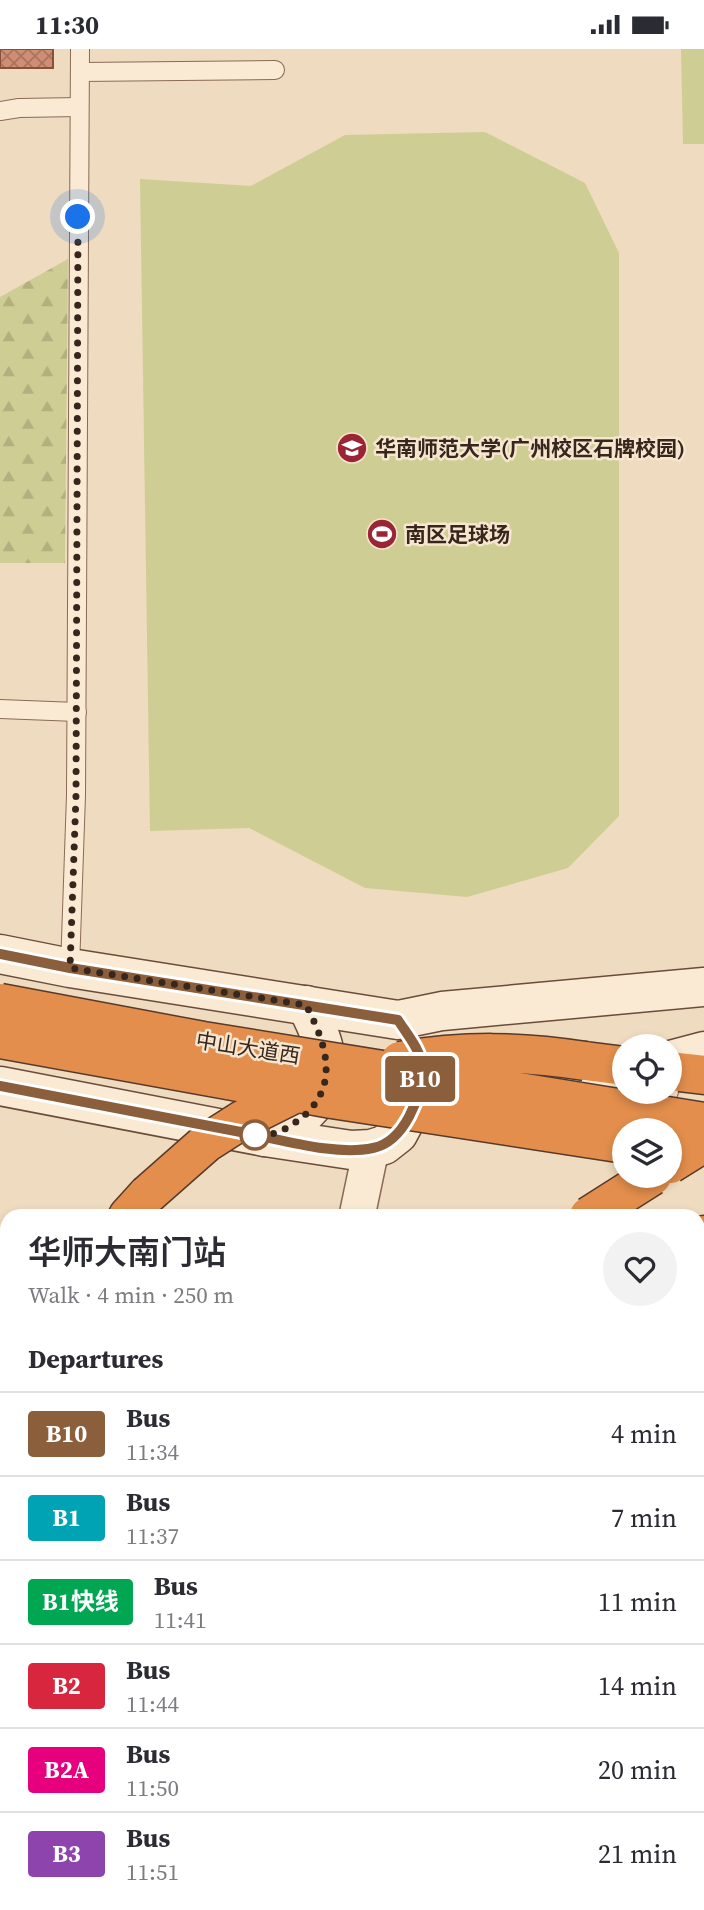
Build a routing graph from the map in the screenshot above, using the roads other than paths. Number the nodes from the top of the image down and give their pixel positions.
1 (80, 49) edge
2 (275, 70) dead end
3 (80, 72) junction
4 (79, 107) junction
5 (0, 111) edge
6 (0, 709) edge
7 (77, 712) junction
8 (0, 954) edge
9 (70, 968) junction
10 (704, 987) edge
11 (0, 1003) edge
12 (306, 1005) junction
13 (398, 1020) junction
14 (0, 1039) edge
15 (704, 1051) edge
16 (682, 1057) edge
17 (612, 1064) edge
18 (682, 1072) edge
19 (704, 1075) edge
20 (612, 1077) edge
21 (0, 1086) edge
22 (704, 1087) edge
23 (682, 1090) edge
24 (612, 1100) edge
25 (704, 1122) edge
26 (394, 1129) junction
27 (265, 1137) junction
28 (612, 1142) edge
29 (704, 1143) edge
30 (682, 1153) edge
31 (682, 1157) edge
32 (704, 1157) edge
33 (633, 1188) edge
34 (135, 1209) edge
35 (359, 1209) edge
36 (600, 1209) edge

1 - 3 lane
2 - 3 lane
3 - 4 lane
4 - 5 lane
4 - 7 lane
6 - 7 lane
7 - 9 lane
8 - 9 main road
9 - 12 main road
10 - 13 main road
11 - 25 highway, 中山大道西, bridge
12 - 13 main road
12 - 27 main road
13 - 26 main road
14 - 28 highway, 中山大道西, bridge
15 - 16 main road
17 - 34 highway, bridge
18 - 19 highway
20 - 26 main road
21 - 27 main road
22 - 23 lane
24 - 26 lane
26 - 27 main road
26 - 35 street
29 - 31 highway, bridge
30 - 32 highway
33 - 36 highway, bridge

